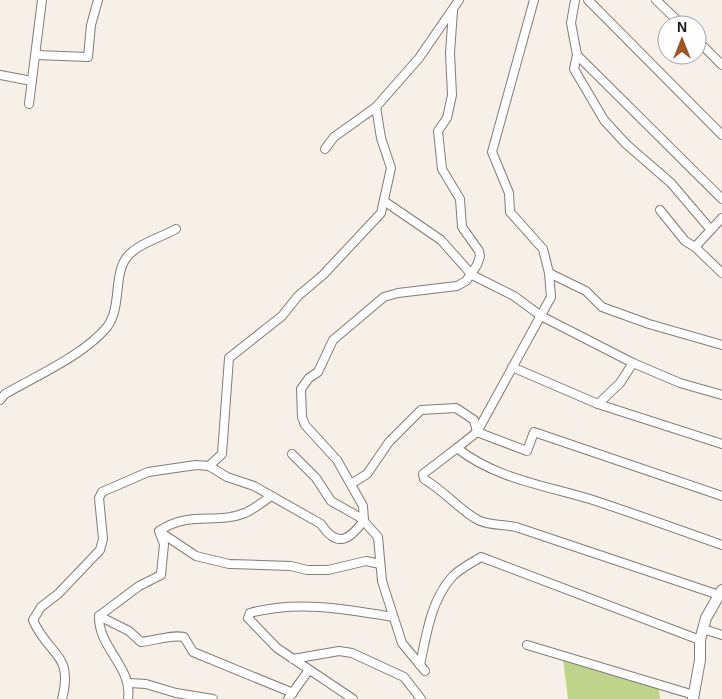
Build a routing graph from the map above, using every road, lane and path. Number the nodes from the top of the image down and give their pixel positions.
1 (42, 0) edge
2 (98, 0) edge
3 (460, 0) edge
4 (534, 0) edge
5 (575, 0) edge
6 (588, 0) edge
7 (659, 1) edge
8 (453, 11) junction
9 (672, 15) edge
10 (707, 50) edge
11 (36, 55) junction
12 (577, 55) junction
13 (722, 65) edge
14 (0, 75) edge
15 (32, 81) junction
16 (29, 104) dead end
17 (376, 107) junction
18 (722, 135) edge
19 (325, 149) dead end
20 (722, 199) edge
21 (384, 201) junction
22 (660, 210) dead end
23 (722, 218) edge
24 (176, 229) dead end
25 (711, 230) junction
26 (695, 247) junction
27 (549, 273) junction
28 (722, 273) edge
29 (472, 275) junction
30 (541, 316) junction
31 (722, 344) edge
32 (633, 363) junction
33 (512, 367) junction
34 (722, 395) edge
35 (0, 400) edge
36 (598, 404) junction
37 (477, 432) junction
38 (722, 444) edge
39 (458, 448) junction
40 (292, 454) dead end
41 (209, 466) junction
42 (351, 484) junction
43 (271, 496) junction
44 (722, 496) edge
45 (364, 520) junction
46 (158, 531) junction
47 (722, 545) edge
48 (380, 564) junction
49 (720, 592) edge
50 (99, 616) junction
51 (394, 617) junction
52 (703, 629) junction
53 (722, 634) edge
54 (700, 640) junction
55 (527, 645) dead end
56 (293, 659) junction
57 (309, 670) junction
58 (128, 683) junction
59 (291, 696) edge
60 (693, 697) edge
61 (62, 699) edge
62 (130, 699) edge
63 (213, 699) edge
64 (353, 699) edge
65 (421, 699) edge

1 - 11 street
2 - 11 street
3 - 8 street
4 - 27 street
5 - 12 street
6 - 18 street
7 - 9 street
8 - 17 street
8 - 29 street
10 - 13 street
11 - 15 street
12 - 20 street
12 - 25 street
14 - 15 street
15 - 16 street
17 - 19 street
17 - 21 street
21 - 29 street
21 - 41 street
22 - 26 street
23 - 25 street
24 - 35 street
25 - 26 street
26 - 28 street
27 - 30 street
27 - 31 street
29 - 30 street
29 - 42 street
30 - 32 street
30 - 33 street
32 - 34 street
32 - 36 street
33 - 36 street
33 - 37 street
36 - 38 street
37 - 39 street
37 - 42 street
37 - 44 street
39 - 47 street
39 - 49 street
40 - 45 street
41 - 43 street
41 - 61 street
42 - 45 street
43 - 45 street
43 - 46 street
45 - 48 street
46 - 48 street
46 - 50 street
48 - 51 street
49 - 52 street
50 - 58 street
50 - 59 street
51 - 54 street
51 - 56 street
52 - 53 street
52 - 54 street
54 - 60 street
55 - 60 street
56 - 57 street
56 - 65 street
57 - 59 street
57 - 64 street
58 - 62 street
58 - 63 street

